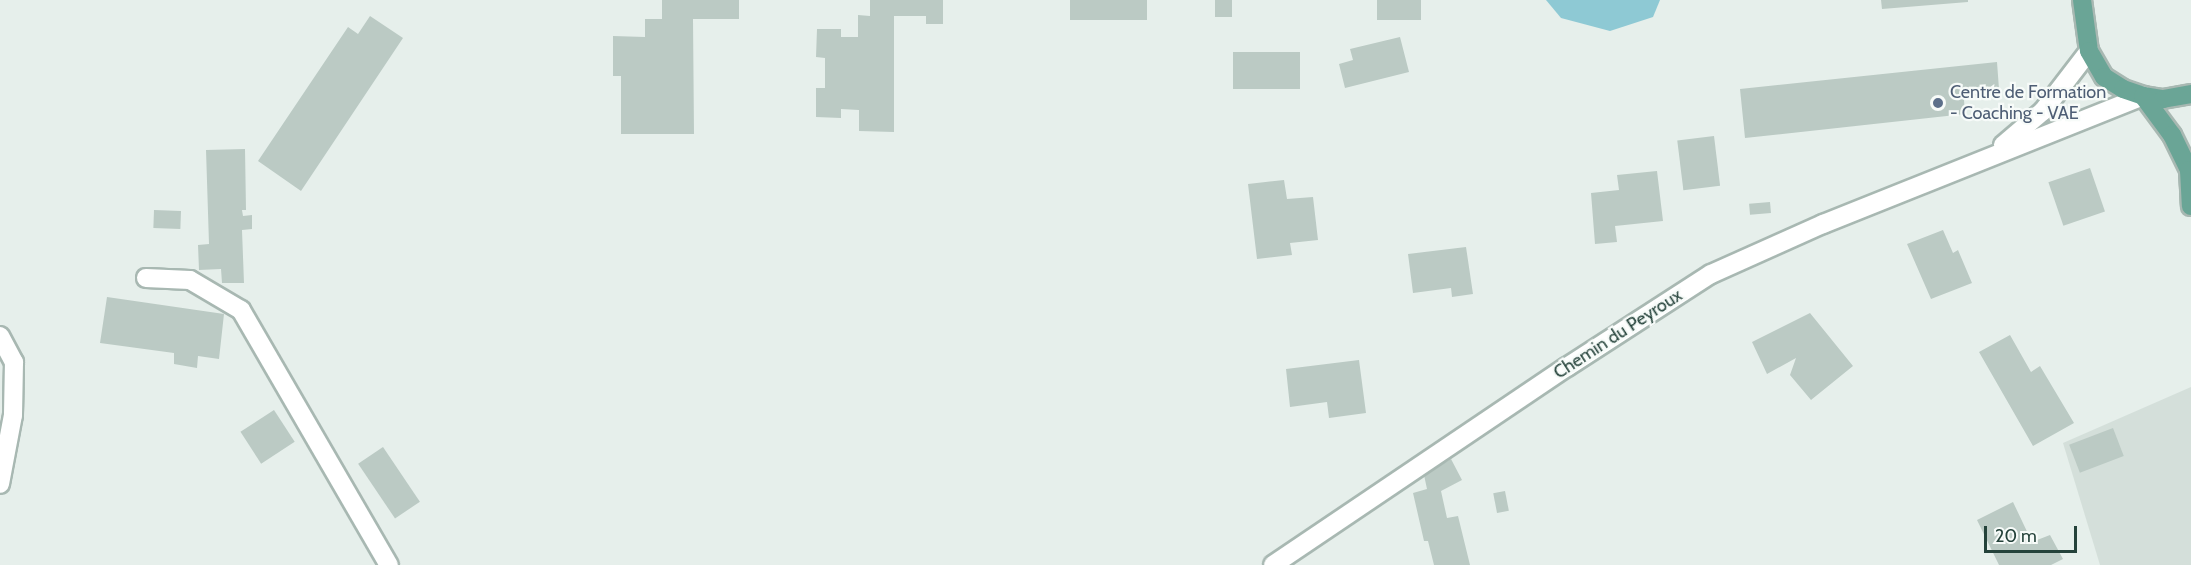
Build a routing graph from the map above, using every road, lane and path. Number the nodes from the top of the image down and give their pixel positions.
1 (2082, 0) edge
2 (2089, 51) junction
3 (2191, 94) edge
4 (2143, 96) junction
5 (1991, 156) junction
6 (2191, 206) edge
7 (146, 278) dead end
8 (0, 336) edge
9 (0, 484) edge
10 (389, 565) edge
11 (1273, 565) edge

1 - 2 main road
2 - 4 main road
2 - 5 street, Chemin du Peyroux
3 - 4 main road
4 - 5 street, Chemin du Peyroux
4 - 6 main road
5 - 11 street, Chemin du Peyroux
7 - 10 street
8 - 9 street

